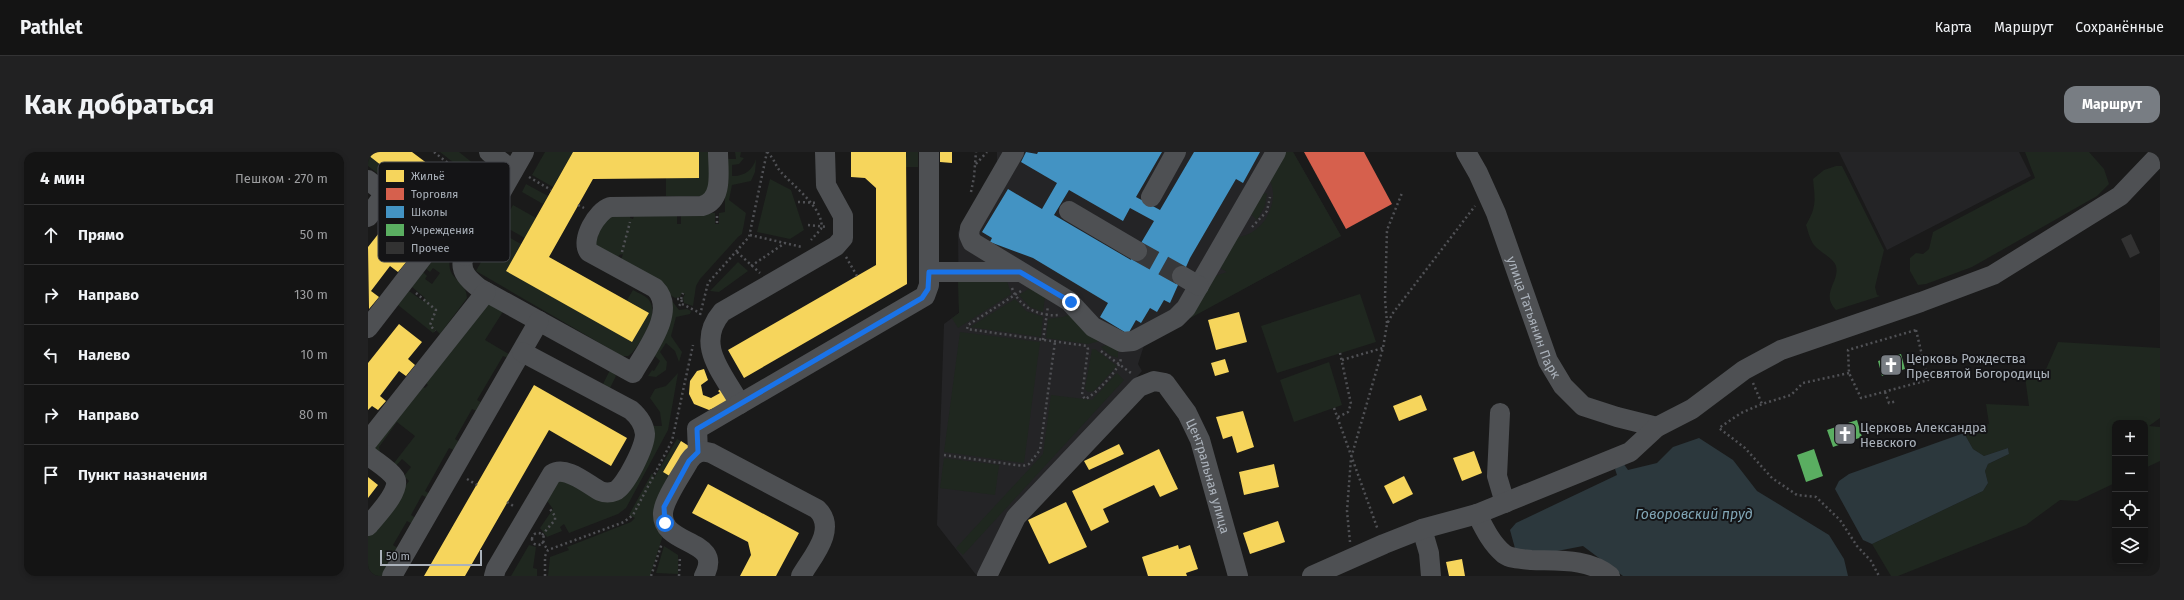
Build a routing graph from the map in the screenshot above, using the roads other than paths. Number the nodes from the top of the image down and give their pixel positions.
1 (489, 152) edge
2 (524, 152) edge
3 (718, 152) edge
4 (825, 152) edge
5 (928, 152) edge
6 (1014, 152) edge
7 (1176, 152) edge
8 (1276, 152) edge
9 (1466, 152) edge
10 (2160, 154) edge
11 (502, 162) edge
12 (510, 169) edge
13 (513, 171) junction
14 (510, 176) edge
15 (368, 180) edge
16 (378, 188) edge
17 (1151, 197) dead end
18 (378, 202) edge
19 (1068, 212) dead end
20 (368, 217) edge
21 (1137, 251) tunnel mouth
22 (419, 262) edge
23 (463, 262) edge
24 (929, 272) junction
25 (1182, 276) tunnel mouth
26 (1029, 278) junction
27 (1199, 286) junction
28 (486, 292) junction
29 (540, 321) junction
30 (368, 328) edge
31 (522, 352) junction
32 (632, 379) junction
33 (617, 402) junction
34 (740, 404) junction
35 (1500, 413) dead end
36 (1657, 427) junction
37 (368, 441) edge
38 (698, 452) junction
39 (368, 455) edge
40 (1505, 503) junction
41 (1477, 514) junction
42 (368, 526) edge
43 (1422, 529) junction
44 (392, 576) edge
45 (494, 576) edge
46 (704, 576) edge
47 (801, 576) edge
48 (987, 576) edge
49 (1238, 576) edge
50 (1312, 576) edge
51 (1431, 576) edge
52 (1610, 576) edge

1 - 11 street
2 - 13 street
3 - 32 street
4 - 34 street
5 - 24 street
6 - 26 street
7 - 17 street
8 - 27 street
9 - 36 street, улица Татьянин Парк
10 - 36 street
12 - 13 street
13 - 14 street
15 - 16 street
18 - 20 street
19 - 21 street
22 - 30 street
23 - 28 street
24 - 26 street
24 - 34 street
25 - 27 street
26 - 27 street
28 - 29 street
28 - 37 street
29 - 31 street
29 - 32 street
31 - 33 street
31 - 44 street
32 - 33 street
33 - 45 street
34 - 38 street
35 - 40 street
36 - 40 street
38 - 46 street
38 - 47 street
39 - 42 street
40 - 41 street
41 - 43 street
41 - 52 street
43 - 50 street
43 - 51 street
48 - 49 street, Центральная улица

